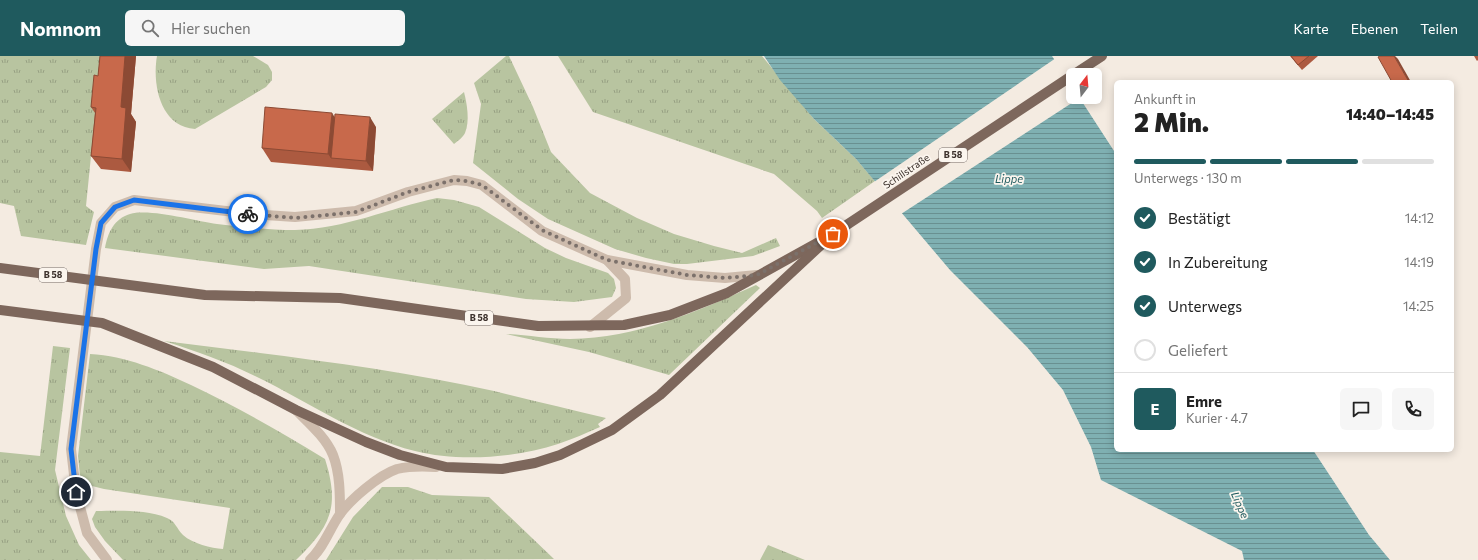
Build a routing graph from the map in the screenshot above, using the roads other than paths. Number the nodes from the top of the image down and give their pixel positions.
1 (1102, 56) edge
2 (1084, 68) edge
3 (1066, 80) edge
4 (833, 234) junction
5 (607, 260) junction
6 (0, 268) edge
7 (757, 275) junction
8 (0, 310) edge
9 (590, 327) junction
10 (296, 410) junction
11 (446, 467) junction
12 (340, 514) junction
13 (107, 560) edge
14 (310, 560) edge

1 - 2 main road, Schillstraße / B 58
3 - 4 main road, Schillstraße / B 58
4 - 7 main road, B 58
4 - 11 main road, B 58
5 - 7 lane
5 - 9 lane
5 - 13 lane
6 - 9 main road, B 58
7 - 9 main road, B 58
8 - 10 main road, B 58
10 - 11 main road, B 58
10 - 12 lane
11 - 12 lane
12 - 14 lane

